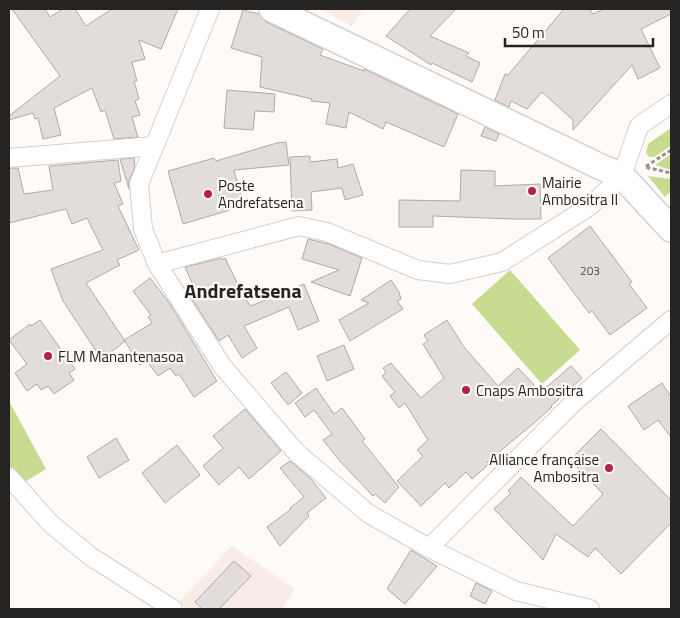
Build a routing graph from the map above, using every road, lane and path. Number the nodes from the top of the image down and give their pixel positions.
1 (210, 9) edge
2 (272, 9) edge
3 (671, 104) edge
4 (154, 146) junction
5 (671, 150) edge
6 (9, 158) edge
7 (671, 174) edge
8 (622, 176) junction
9 (671, 229) edge
10 (157, 264) junction
11 (671, 320) edge
12 (9, 477) edge
13 (429, 548) junction
14 (173, 609) edge
15 (590, 609) edge

1 - 4 street
2 - 8 street
3 - 8 street
4 - 6 street
4 - 10 street
5 - 7 path
8 - 9 street
8 - 10 street
10 - 13 street
11 - 13 street
12 - 14 street
13 - 15 street

